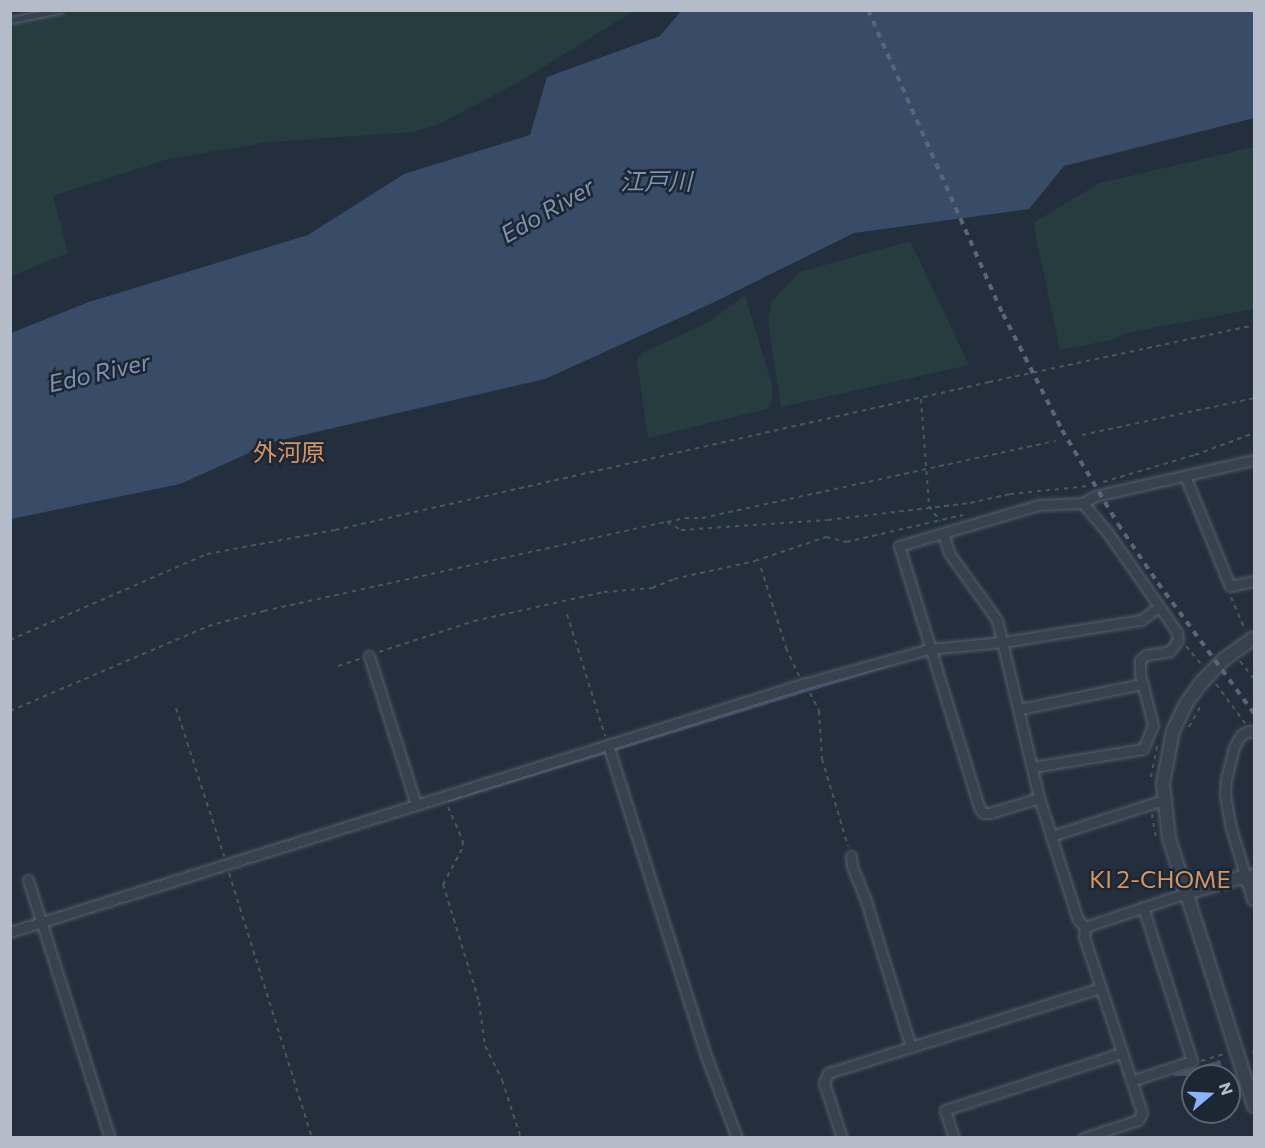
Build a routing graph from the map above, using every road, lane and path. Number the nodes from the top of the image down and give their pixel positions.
1 (60, 10) edge
2 (10, 20) edge
3 (1254, 325) edge
4 (921, 398) junction
5 (1254, 398) edge
6 (1254, 433) edge
7 (1082, 435) dead end
8 (1056, 441) dead end
9 (1254, 460) edge
10 (927, 470) junction
11 (1185, 476) junction
12 (1083, 503) junction
13 (929, 506) junction
14 (983, 520) junction
15 (940, 521) junction
16 (667, 522) junction
17 (943, 532) junction
18 (761, 568) dead end
19 (1254, 581) edge
20 (1230, 586) junction
21 (1158, 607) junction
22 (567, 614) dead end
23 (1250, 634) edge
24 (10, 640) edge
25 (1178, 640) junction
26 (1003, 642) junction
27 (929, 649) junction
28 (369, 656) junction
29 (1246, 657) dead end
30 (1240, 661) junction
31 (1201, 664) dead end
32 (338, 666) dead end
33 (1233, 667) dead end
34 (1221, 677) dead end
35 (1254, 679) edge
36 (1215, 683) junction
37 (803, 684) junction
38 (1142, 684) junction
39 (1209, 692) dead end
40 (1204, 701) dead end
41 (176, 708) dead end
42 (1020, 709) junction
43 (10, 711) edge
44 (1186, 732) dead end
45 (1251, 732) edge
46 (608, 745) junction
47 (1033, 767) junction
48 (444, 796) junction
49 (1039, 798) junction
50 (1163, 800) junction
51 (416, 804) junction
52 (1051, 836) junction
53 (851, 856) joint
54 (226, 864) junction
55 (1250, 875) edge
56 (28, 880) dead end
57 (1186, 893) junction
58 (1254, 899) edge
59 (1143, 907) junction
60 (42, 922) junction
61 (1085, 927) junction
62 (10, 932) edge
63 (1101, 988) junction
64 (911, 1047) junction
65 (1122, 1053) junction
66 (1224, 1054) dead end
67 (1192, 1061) junction
68 (1131, 1081) junction
69 (1254, 1106) edge
70 (110, 1137) edge
71 (312, 1137) edge
72 (521, 1137) edge
73 (737, 1137) edge
74 (842, 1137) edge
75 (954, 1137) edge
76 (1083, 1137) edge

1 - 2 lane
3 - 4 path
4 - 10 path
4 - 24 path
5 - 7 path
6 - 13 path
8 - 10 path
9 - 11 street
10 - 13 path
10 - 16 path
11 - 12 street
11 - 20 street
12 - 14 street
12 - 21 street
13 - 15 path
13 - 16 path
14 - 15 path
14 - 17 street
15 - 17 path
15 - 28 path
16 - 43 path
17 - 26 street
17 - 27 street
18 - 37 path
19 - 20 street
20 - 23 path
21 - 25 street
21 - 26 street
22 - 46 path
23 - 50 street
25 - 31 path
25 - 38 street
26 - 27 street
26 - 42 street
27 - 37 street
27 - 49 street
28 - 32 path
28 - 51 street
29 - 30 path
30 - 33 path
30 - 35 path
34 - 36 path
36 - 39 path
36 - 45 path
37 - 46 street
37 - 53 path
38 - 42 street
38 - 47 street
40 - 44 path
41 - 54 path
42 - 47 street
45 - 55 street
46 - 48 street
46 - 73 street
47 - 49 street
48 - 51 street
48 - 72 path
49 - 52 street
50 - 52 street
50 - 57 street
51 - 54 street
52 - 61 street
53 - 64 street
54 - 60 street
54 - 71 path
55 - 57 street
55 - 58 street
56 - 60 street
57 - 59 street
57 - 69 street
59 - 61 street
59 - 67 street
60 - 62 street
60 - 70 street
61 - 63 street
63 - 64 street
63 - 65 street
64 - 74 street
65 - 68 street
65 - 75 street
66 - 67 path
67 - 68 street
68 - 76 street

